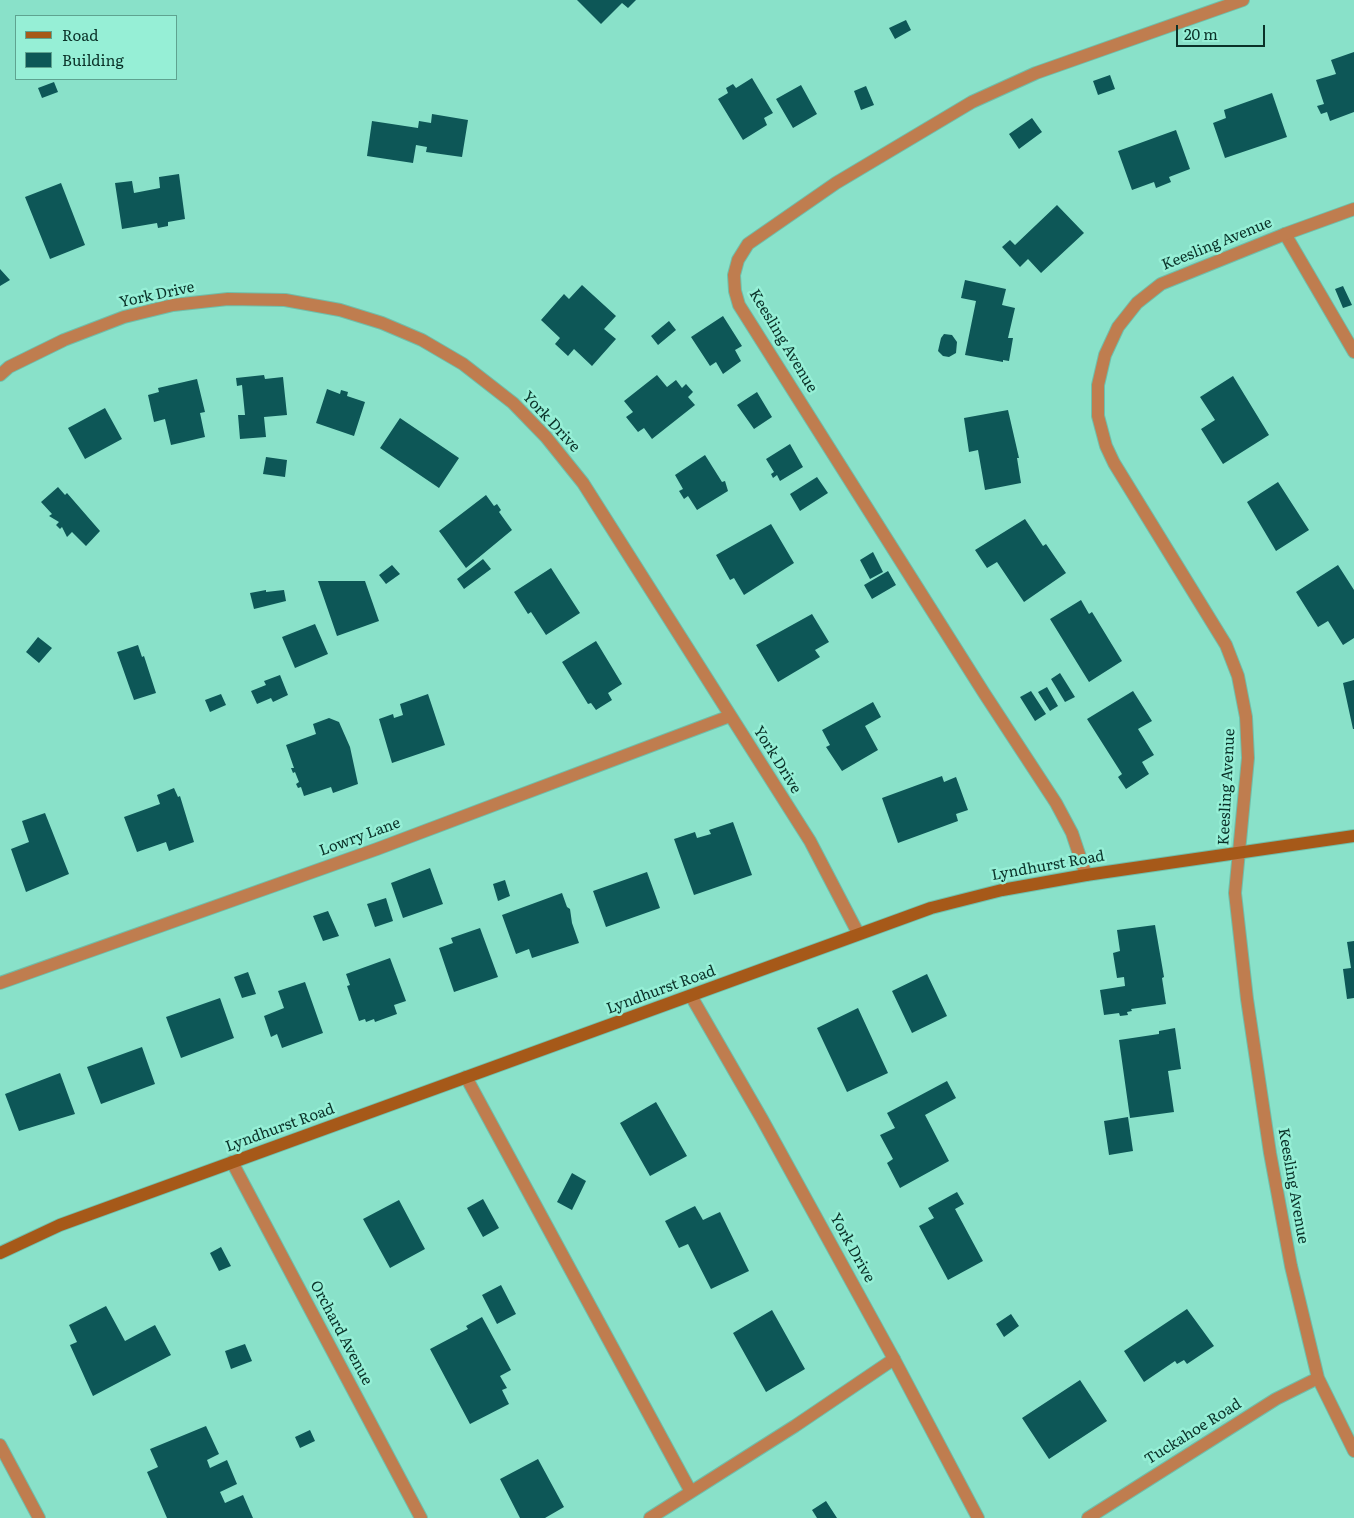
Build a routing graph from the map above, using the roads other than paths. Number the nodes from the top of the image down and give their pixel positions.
1 (1244, 0) edge
2 (1354, 210) edge
3 (1284, 234) junction
4 (1354, 352) edge
5 (0, 375) edge
6 (730, 716) junction
7 (1354, 836) edge
8 (1240, 852) junction
9 (1086, 875) junction
10 (858, 933) junction
11 (0, 983) edge
12 (691, 996) junction
13 (466, 1077) junction
14 (232, 1162) junction
15 (0, 1253) edge
16 (894, 1359) junction
17 (1318, 1378) junction
18 (0, 1445) edge
19 (1354, 1451) edge
20 (691, 1492) junction
21 (39, 1518) edge
22 (421, 1518) edge
23 (650, 1518) edge
24 (978, 1518) edge
25 (1088, 1518) edge

1 - 9 street, Keesling Avenue
2 - 3 street, Keesling Avenue
3 - 4 street
3 - 8 street, Keesling Avenue
5 - 6 street, York Drive
6 - 10 street, York Drive
6 - 11 street, Lowry Lane
7 - 8 main road, Lyndhurst Road
8 - 9 main road, Lyndhurst Road
8 - 17 street, Keesling Avenue
9 - 10 main road, Lyndhurst Road
10 - 12 main road, Lyndhurst Road
12 - 13 main road, Lyndhurst Road
12 - 16 street, York Drive
13 - 14 main road, Lyndhurst Road
13 - 20 street
14 - 15 main road, Lyndhurst Road
14 - 22 street, Orchard Avenue
16 - 20 street
16 - 24 street, York Drive
17 - 19 street, Keesling Avenue
17 - 25 street, Tuckahoe Road
18 - 21 street
20 - 23 street

